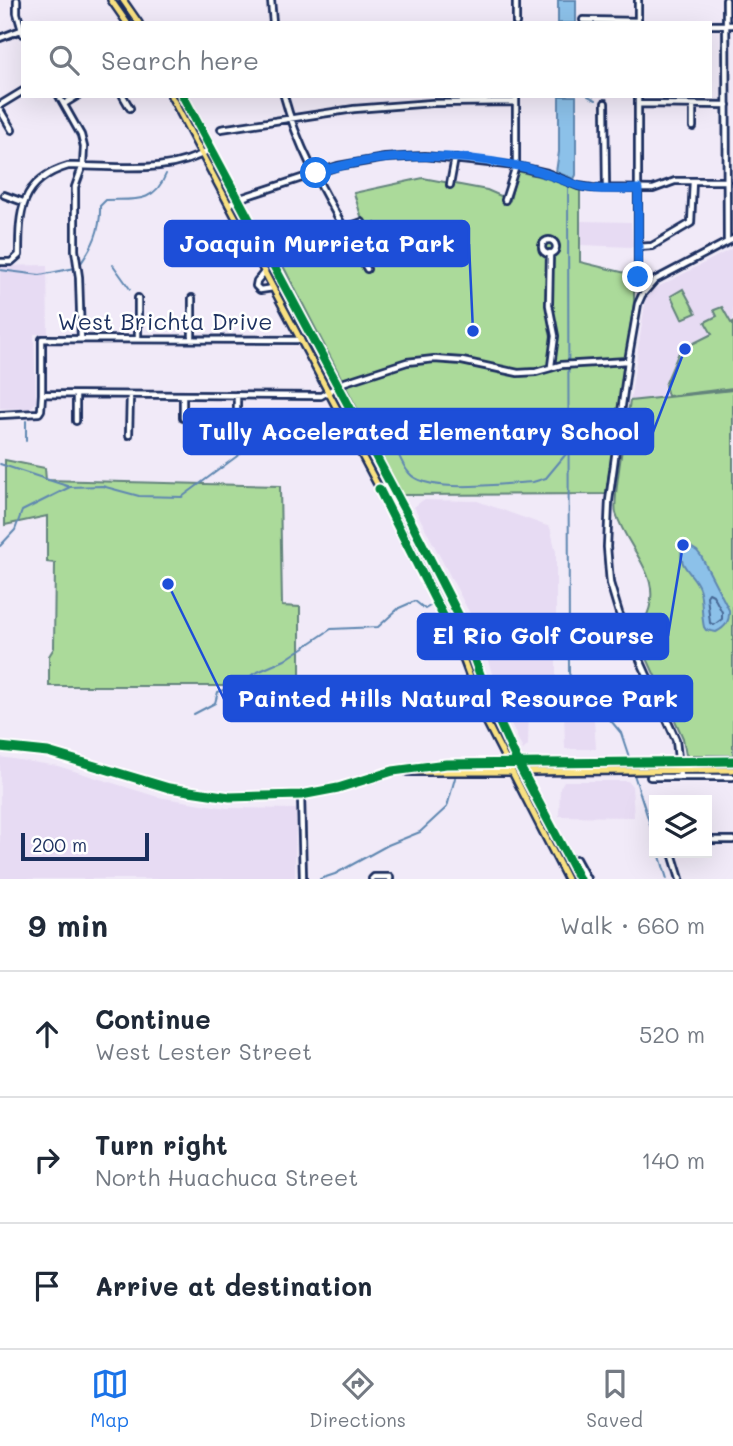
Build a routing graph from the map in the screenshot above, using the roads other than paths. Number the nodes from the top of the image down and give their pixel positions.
1 (17, 0) edge
2 (111, 0) edge
3 (123, 0) edge
4 (271, 0) edge
5 (516, 0) edge
6 (638, 0) edge
7 (726, 0) edge
8 (583, 20) dead end
9 (126, 21) edge
10 (138, 21) edge
11 (273, 21) edge
12 (516, 21) edge
13 (610, 21) edge
14 (638, 21) edge
15 (712, 25) edge
16 (726, 25) junction
17 (21, 26) edge
18 (733, 26) edge
19 (21, 32) edge
20 (0, 38) edge
21 (21, 92) edge
22 (60, 98) edge
23 (74, 98) edge
24 (124, 98) edge
25 (173, 98) edge
26 (184, 98) edge
27 (284, 98) edge
28 (638, 98) edge
29 (516, 99) edge
30 (606, 103) dead end
31 (64, 104) junction
32 (638, 104) junction
33 (693, 104) junction
34 (727, 104) junction
35 (0, 107) edge
36 (130, 108) dead end
37 (289, 117) junction
38 (693, 128) dead end
39 (222, 129) dead end
40 (12, 130) dead end
41 (211, 149) junction
42 (202, 155) junction
43 (455, 158) junction
44 (83, 165) junction
45 (516, 166) junction
46 (316, 173) junction
47 (693, 181) junction
48 (727, 181) junction
49 (450, 185) dead end
50 (606, 188) junction
51 (638, 189) junction
52 (4, 195) dead end
53 (238, 199) junction
54 (505, 200) dead end
55 (23, 202) junction
56 (229, 205) junction
57 (362, 222) dead end
58 (345, 228) junction
59 (733, 239) edge
60 (310, 241) dead end
61 (727, 242) junction
62 (638, 247) junction
63 (550, 253) dead end
64 (0, 262) edge
65 (367, 269) dead end
66 (265, 271) junction
67 (647, 287) junction
68 (275, 288) junction
69 (138, 298) dead end
70 (192, 298) dead end
71 (310, 336) junction
72 (82, 339) junction
73 (138, 339) junction
74 (192, 339) junction
75 (302, 340) junction
76 (628, 361) junction
77 (551, 366) junction
78 (337, 387) junction
79 (328, 392) junction
80 (42, 394) junction
81 (76, 395) junction
82 (130, 395) junction
83 (183, 395) junction
84 (237, 395) junction
85 (0, 415) edge
86 (237, 417) dead end
87 (183, 418) dead end
88 (76, 421) dead end
89 (129, 435) dead end
90 (0, 747) edge
91 (733, 761) edge
92 (679, 762) junction
93 (507, 763) junction
94 (518, 763) junction
95 (594, 763) junction
96 (733, 770) edge
97 (393, 771) junction
98 (594, 771) junction
99 (512, 772) junction
100 (523, 772) junction
101 (680, 774) junction
102 (650, 777) dead end
103 (733, 777) edge
104 (301, 795) junction
105 (712, 840) edge
106 (733, 840) edge
107 (674, 858) edge
108 (576, 859) dead end
109 (303, 879) edge
110 (372, 879) edge
111 (390, 879) edge
112 (568, 879) edge
113 (579, 879) edge
114 (587, 879) edge
115 (680, 879) edge

1 - 17 street
2 - 9 main road
3 - 10 main road
4 - 11 street
5 - 12 street
6 - 14 street
7 - 16 street
8 - 13 street
15 - 16 street
16 - 18 street
16 - 34 street
19 - 20 street
21 - 35 street
22 - 31 street
23 - 31 street
24 - 36 street
25 - 42 main road
26 - 41 main road
27 - 37 street
28 - 32 street
29 - 37 street
29 - 45 street
30 - 50 street
31 - 44 street
32 - 33 street
32 - 51 street
33 - 34 street
33 - 38 street
34 - 48 street
35 - 40 street
37 - 39 street
37 - 46 street
41 - 42 street
41 - 53 main road
42 - 44 street
42 - 56 main road
43 - 45 street
43 - 46 street
43 - 49 street
44 - 55 street
44 - 72 street
45 - 50 street
45 - 54 street
46 - 53 street
46 - 58 street
47 - 48 street
47 - 51 street
47 - 62 street
48 - 61 street
50 - 51 street
51 - 62 street
52 - 55 street
53 - 56 street
53 - 71 main road
55 - 64 street
56 - 66 main road
57 - 58 street
58 - 60 street
58 - 65 street
59 - 61 street
61 - 67 street
62 - 67 street
63 - 77 street
66 - 68 main road
66 - 68 street
67 - 76 street
68 - 75 main road
69 - 73 street
70 - 74 street
71 - 75 main road
71 - 78 main road
72 - 73 street, West Brichta Drive
72 - 80 street, West Brichta Drive
73 - 74 street, West Brichta Drive
74 - 75 street, West Brichta Drive
75 - 79 main road
76 - 77 street
76 - 92 street
77 - 78 street
78 - 79 street
78 - 94 main road
79 - 84 street
79 - 93 main road
80 - 81 street
80 - 85 street
81 - 82 street
81 - 88 street
82 - 83 street
82 - 89 street
83 - 84 street
83 - 87 street
84 - 86 street
90 - 104 main road
91 - 92 main road
92 - 95 main road
92 - 101 street
93 - 94 main road
93 - 97 main road
93 - 99 main road
94 - 95 main road
94 - 100 main road
95 - 98 main road
96 - 101 main road
97 - 99 main road
97 - 104 main road
98 - 100 main road
98 - 101 main road
99 - 100 main road
99 - 112 main road
100 - 113 main road
101 - 102 street
101 - 103 street
104 - 109 street
105 - 106 street
107 - 115 street
108 - 114 street
110 - 111 street

